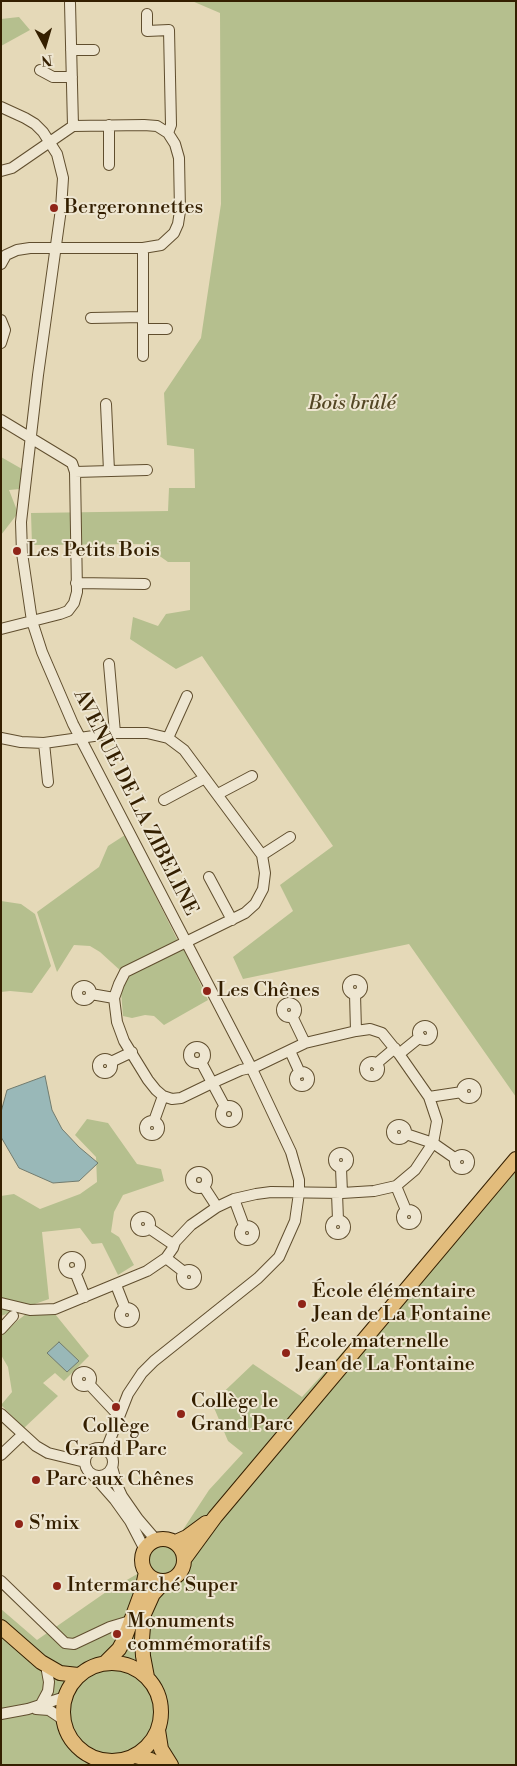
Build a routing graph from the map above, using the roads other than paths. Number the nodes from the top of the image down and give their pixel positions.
1 (70, 3) dead end
2 (147, 14) dead end
3 (71, 50) junction
4 (94, 50) dead end
5 (40, 70) dead end
6 (72, 77) junction
7 (1, 107) edge
8 (109, 125) junction
9 (73, 126) junction
10 (168, 133) junction
11 (51, 143) junction
12 (109, 165) dead end
13 (1, 171) edge
14 (55, 248) junction
15 (143, 248) junction
16 (1, 264) edge
17 (143, 316) junction
18 (91, 318) dead end
19 (1, 320) edge
20 (167, 329) dead end
21 (143, 330) junction
22 (1, 343) edge
23 (143, 356) dead end
24 (106, 404) dead end
25 (1, 420) edge
26 (31, 439) junction
27 (147, 470) dead end
28 (109, 471) junction
29 (75, 472) junction
30 (76, 583) junction
31 (145, 584) dead end
32 (32, 621) junction
33 (1, 629) edge
34 (109, 664) dead end
35 (187, 696) dead end
36 (115, 733) junction
37 (1, 738) edge
38 (81, 738) junction
39 (168, 738) junction
40 (44, 743) junction
41 (252, 776) dead end
42 (205, 778) junction
43 (48, 782) dead end
44 (218, 794) junction
45 (164, 800) dead end
46 (290, 838) dead end
47 (262, 855) junction
48 (209, 877) dead end
49 (232, 920) junction
50 (186, 943) junction
51 (91, 994) dead end
52 (355, 994) dead end
53 (114, 998) junction
54 (292, 1016) dead end
55 (356, 1031) junction
56 (420, 1037) dead end
57 (124, 1040) junction
58 (304, 1043) junction
59 (290, 1051) junction
60 (397, 1051) junction
61 (132, 1052) junction
62 (111, 1062) dead end
63 (202, 1062) dead end
64 (138, 1063) junction
65 (376, 1064) dead end
66 (251, 1068) junction
67 (300, 1073) dead end
68 (212, 1083) junction
69 (462, 1092) dead end
70 (163, 1096) junction
71 (429, 1096) junction
72 (225, 1108) dead end
73 (154, 1121) dead end
74 (406, 1134) dead end
75 (433, 1143) junction
76 (456, 1159) dead end
77 (516, 1159) edge
78 (341, 1168) dead end
79 (396, 1186) junction
80 (204, 1187) dead end
81 (299, 1192) junction
82 (339, 1193) junction
83 (234, 1199) junction
84 (217, 1206) junction
85 (406, 1210) dead end
86 (338, 1220) dead end
87 (244, 1226) dead end
88 (149, 1228) dead end
89 (174, 1245) junction
90 (166, 1258) junction
91 (75, 1272) dead end
92 (184, 1272) dead end
93 (116, 1285) junction
94 (84, 1297) junction
95 (1, 1303) edge
96 (125, 1308) dead end
97 (14, 1316) dead end
98 (1, 1329) edge
99 (89, 1384) dead end
100 (1, 1414) edge
101 (119, 1416) junction
102 (22, 1434) junction
103 (106, 1450) junction
104 (1, 1455) edge
105 (85, 1462) junction
106 (112, 1467) junction
107 (93, 1475) junction
108 (215, 1517) junction
109 (156, 1540) junction
110 (177, 1544) junction
111 (145, 1550) junction
112 (185, 1558) junction
113 (146, 1572) junction
114 (1, 1581) edge
115 (164, 1582) junction
116 (130, 1621) junction
117 (1, 1627) edge
118 (106, 1662) junction
119 (44, 1667) junction
120 (78, 1675) junction
121 (148, 1677) junction
122 (66, 1695) junction
123 (41, 1704) junction
124 (28, 1709) junction
125 (1, 1714) edge
126 (64, 1720) junction
127 (158, 1730) junction
128 (130, 1760) edge
129 (160, 1765) edge
130 (171, 1765) edge

1 - 3 street
2 - 10 street
3 - 4 street
3 - 6 street
5 - 6 street
6 - 9 street
7 - 11 street, AVENUE DE LA ZIBELINE
8 - 9 street
8 - 10 street
8 - 12 street
9 - 11 street
10 - 15 street
11 - 13 street
11 - 14 street, AVENUE DE LA ZIBELINE
14 - 15 street
14 - 16 street
14 - 26 street, AVENUE DE LA ZIBELINE
15 - 17 street
17 - 18 street
17 - 21 street
19 - 22 street
20 - 21 street
21 - 23 street
24 - 28 street
25 - 26 street
26 - 29 street
26 - 32 street, AVENUE DE LA ZIBELINE
27 - 28 street
28 - 29 street
29 - 30 street
30 - 31 street
30 - 32 street
32 - 33 street
32 - 38 street, AVENUE DE LA ZIBELINE
34 - 36 street
35 - 39 street
36 - 38 street
36 - 39 street
37 - 40 street
38 - 40 street
38 - 50 street, AVENUE DE LA ZIBELINE
39 - 42 street
40 - 43 street
41 - 44 street
42 - 44 street
42 - 45 street
44 - 47 street
46 - 47 street
47 - 49 street
48 - 49 street
49 - 50 street
50 - 53 street
50 - 66 street, AVENUE DE LA ZIBELINE
51 - 53 street
52 - 55 street
53 - 57 street
54 - 58 street
55 - 58 street
55 - 60 street
56 - 60 street
57 - 61 street
57 - 64 street
58 - 59 street
59 - 66 street
59 - 67 street
60 - 65 street
60 - 71 street
61 - 62 street
61 - 64 street
63 - 68 street
64 - 70 street
66 - 68 street
66 - 81 street, AVENUE DE LA ZIBELINE
68 - 70 street
68 - 72 street
69 - 71 street
70 - 73 street
71 - 75 street
74 - 75 street
75 - 76 street
75 - 79 street
77 - 108 main road
78 - 82 street
79 - 82 street
79 - 85 street
80 - 84 street
81 - 82 street
81 - 83 street
81 - 101 street, AVENUE DE LA ZIBELINE
82 - 86 street
83 - 84 street
83 - 87 street
84 - 89 street
88 - 89 street
89 - 90 street
90 - 92 street
90 - 93 street
91 - 94 street
93 - 94 street
93 - 96 street
94 - 95 street
97 - 98 street
99 - 101 street
100 - 102 street
101 - 103 street, AVENUE DE LA ZIBELINE
102 - 104 street
102 - 105 street
103 - 105 street
103 - 106 street
105 - 107 street
106 - 107 street
106 - 109 street
107 - 111 street
108 - 110 main road
108 - 112 main road
109 - 110 main road
109 - 111 main road
110 - 112 main road
111 - 113 main road
112 - 115 main road
113 - 115 main road
113 - 116 main road
114 - 116 street
115 - 121 main road
116 - 118 main road
117 - 119 main road
118 - 120 main road
118 - 121 main road
119 - 120 main road
119 - 122 main road
119 - 123 street
120 - 122 main road
121 - 127 main road
122 - 123 street
122 - 126 main road
123 - 124 street
124 - 125 street
124 - 126 street
126 - 128 main road
127 - 128 main road
127 - 130 main road
128 - 129 main road

